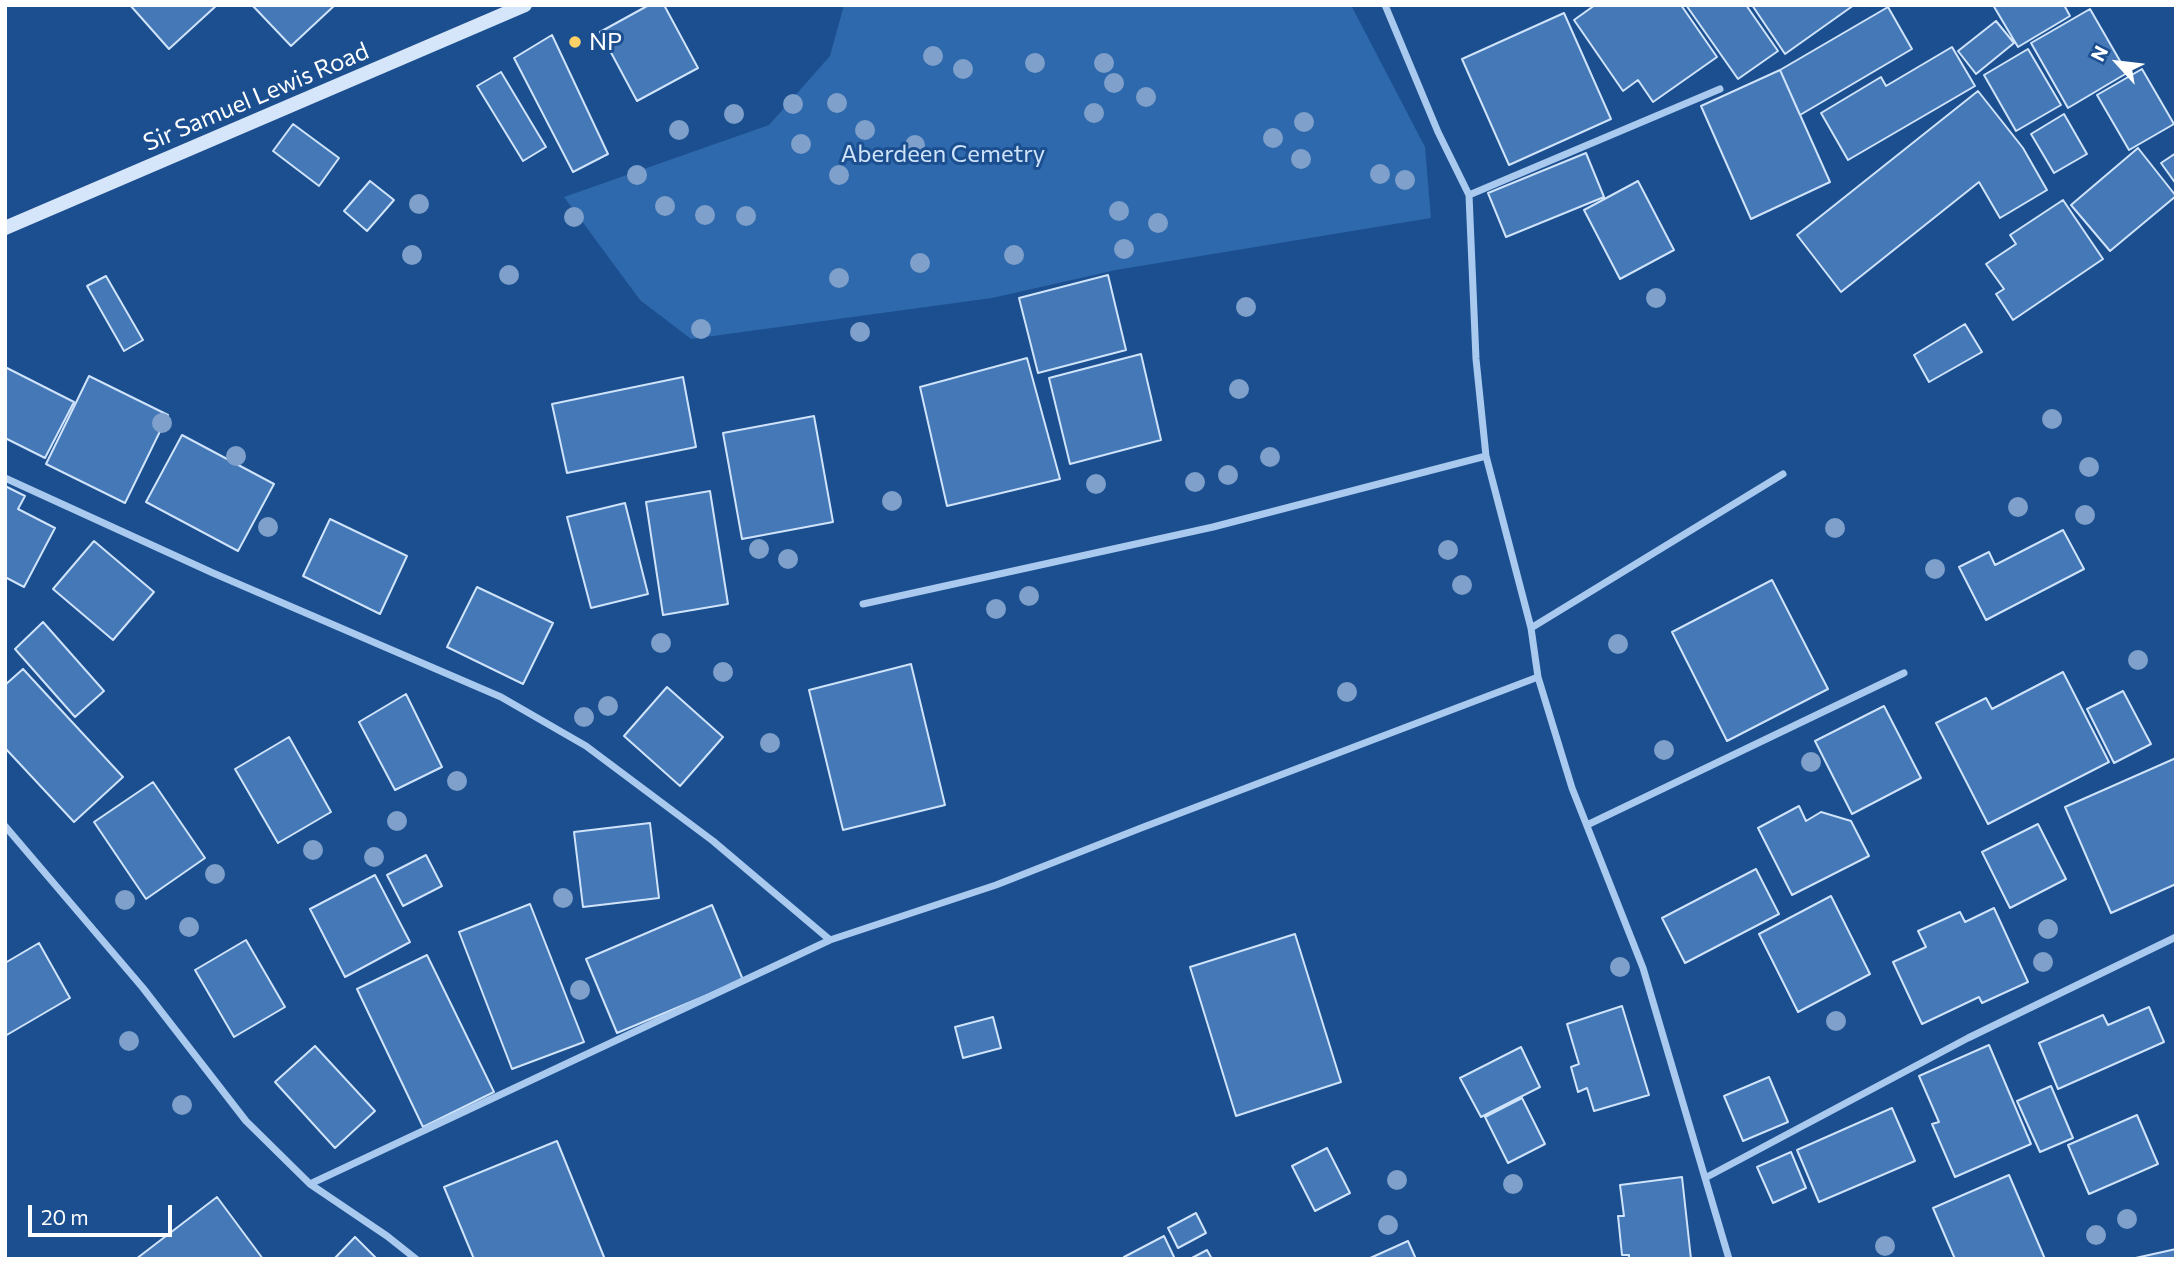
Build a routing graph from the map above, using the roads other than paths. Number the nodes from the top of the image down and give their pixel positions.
1 (525, 5) edge
2 (1385, 5) edge
3 (1720, 89) dead end
4 (1469, 195) junction
5 (5, 229) edge
6 (1486, 456) junction
7 (1783, 474) dead end
8 (5, 478) edge
9 (863, 604) dead end
10 (1531, 628) junction
11 (1904, 673) dead end
12 (1538, 677) junction
13 (1587, 825) junction
14 (5, 826) edge
15 (2176, 937) edge
16 (830, 940) junction
17 (1705, 1178) junction
18 (310, 1184) junction
19 (416, 1259) edge
20 (1729, 1259) edge

1 - 5 main road, Sir Samuel Lewis Road
2 - 4 street
3 - 4 street
4 - 6 street
6 - 9 street
6 - 10 street
7 - 10 street
8 - 16 street
10 - 12 street
11 - 13 street
12 - 13 street
12 - 16 street
13 - 17 street
14 - 18 street
15 - 17 street
16 - 18 street
17 - 20 street
18 - 19 street

